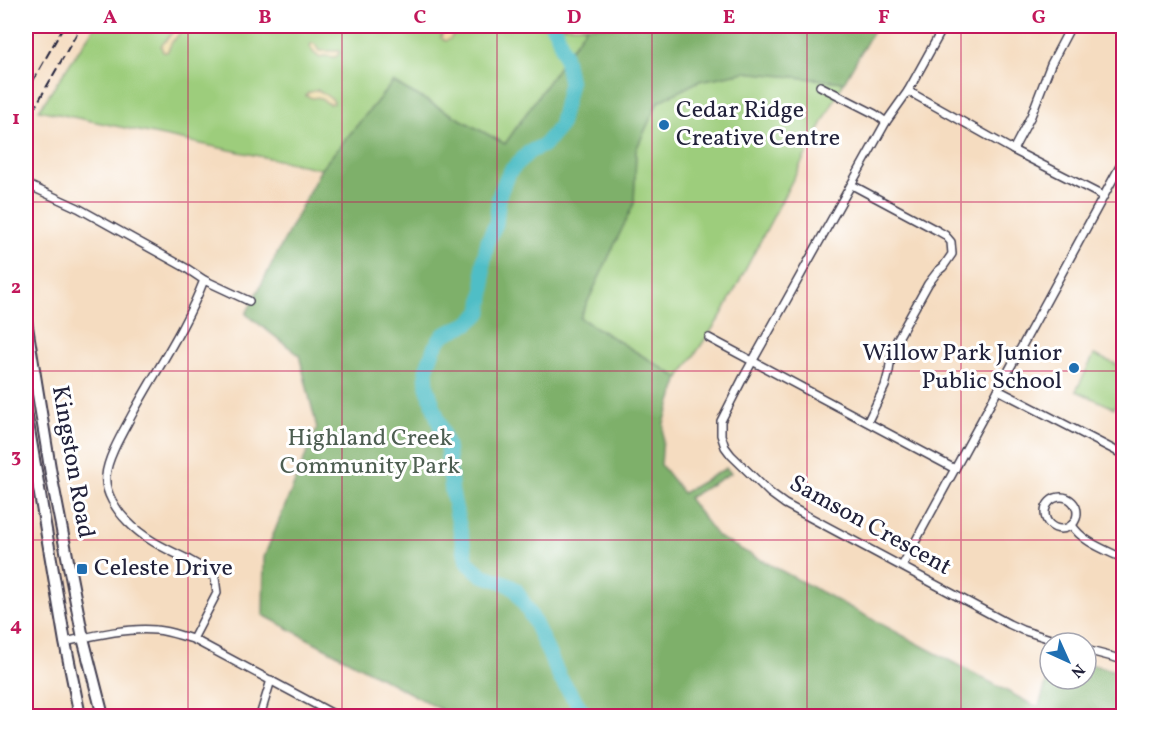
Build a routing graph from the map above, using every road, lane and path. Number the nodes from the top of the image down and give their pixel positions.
1 (944, 26) edge
2 (1071, 26) edge
3 (820, 86) dead end
4 (908, 91) junction
5 (886, 122) junction
6 (1013, 150) junction
7 (1124, 159) edge
8 (26, 184) edge
9 (852, 185) junction
10 (1103, 196) junction
11 (204, 280) junction
12 (249, 301) dead end
13 (26, 320) edge
14 (709, 338) dead end
15 (753, 361) junction
16 (999, 390) junction
17 (26, 412) edge
18 (868, 421) junction
19 (1124, 455) edge
20 (955, 469) junction
21 (1072, 525) junction
22 (1124, 559) edge
23 (902, 566) junction
24 (1038, 635) edge
25 (83, 638) junction
26 (193, 639) junction
27 (65, 642) junction
28 (1098, 653) edge
29 (1124, 660) edge
30 (271, 681) junction
31 (81, 717) edge
32 (103, 717) edge
33 (260, 717) edge
34 (337, 717) edge

1 - 4 street, Samson Crescent
2 - 6 street
3 - 5 street
4 - 5 street, Samson Crescent
4 - 6 street
5 - 9 street, Samson Crescent
6 - 10 street
7 - 10 street
8 - 11 street
9 - 15 street, Samson Crescent
9 - 18 street
10 - 16 street
11 - 12 street
11 - 26 street
13 - 25 main road, Kingston Road
14 - 15 street
15 - 18 street
15 - 23 street, Samson Crescent
16 - 19 street
16 - 20 street
17 - 27 main road, Kingston Road
18 - 20 street
20 - 23 street
21 - 21 street
21 - 22 street
23 - 24 street, Samson Crescent
25 - 26 street
25 - 27 street
25 - 32 main road, Kingston Road
26 - 30 street
27 - 31 main road, Kingston Road
28 - 29 street
30 - 33 street
30 - 34 street

